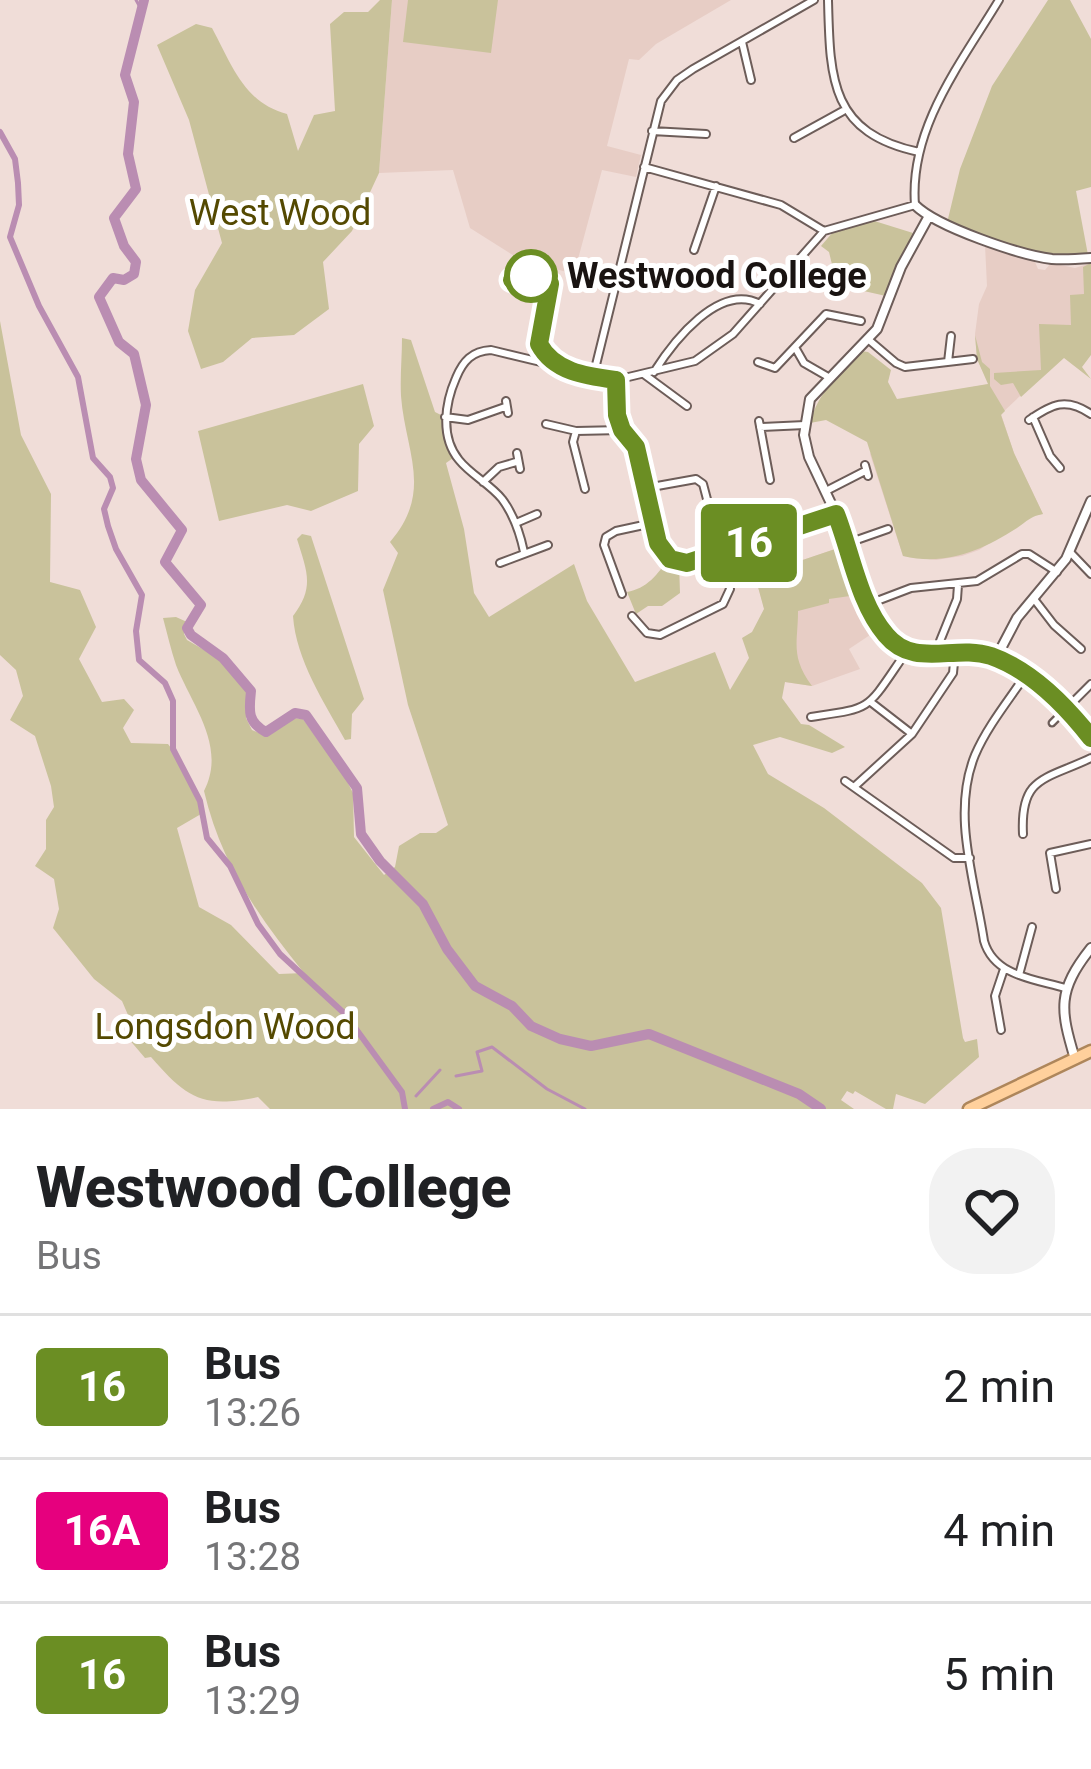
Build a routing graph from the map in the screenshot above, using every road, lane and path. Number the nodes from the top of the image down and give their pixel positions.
1 (814, 0) edge
2 (828, 0) edge
3 (998, 0) edge
4 (742, 42) junction
5 (751, 80) dead end
6 (844, 111) junction
7 (652, 130) junction
8 (706, 134) dead end
9 (794, 138) dead end
10 (920, 152) junction
11 (644, 167) junction
12 (716, 186) junction
13 (915, 205) junction
14 (929, 216) junction
15 (824, 231) junction
16 (694, 250) dead end
17 (1091, 258) edge
18 (760, 304) junction
19 (861, 321) dead end
20 (951, 336) dead end
21 (869, 340) junction
22 (796, 349) junction
23 (974, 359) dead end
24 (758, 362) dead end
25 (948, 362) junction
26 (650, 373) junction
27 (593, 376) junction
28 (830, 378) junction
29 (616, 380) junction
30 (687, 406) dead end
31 (506, 407) dead end
32 (1091, 413) edge
33 (446, 417) junction
34 (545, 424) dead end
35 (805, 425) junction
36 (576, 430) junction
37 (622, 430) junction
38 (518, 461) dead end
39 (1060, 468) dead end
40 (866, 471) dead end
41 (770, 480) dead end
42 (483, 482) junction
43 (646, 488) junction
44 (584, 489) dead end
45 (826, 491) junction
46 (1091, 501) edge
47 (708, 503) dead end
48 (537, 514) dead end
49 (836, 514) junction
50 (516, 523) junction
51 (653, 523) junction
52 (888, 529) dead end
53 (848, 543) junction
54 (548, 545) dead end
55 (724, 551) junction
56 (1069, 551) junction
57 (524, 552) junction
58 (499, 563) dead end
59 (1057, 572) junction
60 (1091, 574) edge
61 (958, 586) junction
62 (622, 594) dead end
63 (1034, 599) junction
64 (869, 604) junction
65 (637, 619) dead end
66 (940, 640) dead end
67 (1081, 649) dead end
68 (955, 652) junction
69 (995, 658) junction
70 (900, 661) dead end
71 (1025, 676) junction
72 (1091, 684) edge
73 (871, 703) junction
74 (1066, 709) junction
75 (811, 716) dead end
76 (1052, 723) dead end
77 (912, 734) junction
78 (1091, 739) edge
79 (1091, 758) edge
80 (844, 781) dead end
81 (854, 787) junction
82 (1023, 834) dead end
83 (1091, 844) edge
84 (970, 858) junction
85 (1056, 889) dead end
86 (1033, 927) dead end
87 (1091, 948) edge
88 (1004, 969) junction
89 (1019, 975) junction
90 (1065, 988) junction
91 (1001, 1030) dead end
92 (1091, 1051) edge
93 (1076, 1059) junction
94 (969, 1109) edge

1 - 4 street
2 - 6 street
3 - 10 street
4 - 5 street
4 - 7 street
6 - 9 street
6 - 10 street
7 - 8 street
7 - 11 street
10 - 13 street
11 - 12 street
11 - 27 street
12 - 15 street
12 - 16 street
13 - 14 street
13 - 15 street
14 - 17 street
14 - 21 street
15 - 18 street
18 - 26 street
18 - 26 street
19 - 22 street
20 - 25 street
21 - 25 street
21 - 28 street
22 - 24 street
22 - 28 street
23 - 25 street
26 - 29 street
26 - 30 street
27 - 29 street
27 - 33 street
28 - 35 street
29 - 37 street
31 - 33 street
32 - 39 street
33 - 42 street
34 - 36 street
35 - 41 street
35 - 45 street
36 - 37 street
36 - 44 street
37 - 43 street
38 - 42 street
40 - 45 street
42 - 50 street
43 - 47 street
43 - 51 street
45 - 49 street
46 - 56 street
48 - 50 street
49 - 53 street
49 - 55 street
50 - 57 street
51 - 55 street
51 - 62 street
52 - 53 street
53 - 64 street
54 - 57 street
55 - 65 street
56 - 59 street
56 - 60 street
57 - 58 street
59 - 61 street
59 - 63 street
61 - 64 street
61 - 66 street
63 - 67 street
63 - 69 street
64 - 68 street
68 - 69 street
68 - 77 street
69 - 71 street
70 - 73 street
71 - 74 street
71 - 84 street
72 - 74 street
73 - 75 street
73 - 77 street
74 - 76 street
74 - 78 street
77 - 81 street
79 - 82 street
80 - 81 street
81 - 84 street
83 - 85 street
84 - 88 street
86 - 89 street
87 - 90 street
88 - 89 street
88 - 91 street
89 - 90 street
90 - 93 street
92 - 93 highway
93 - 94 highway

